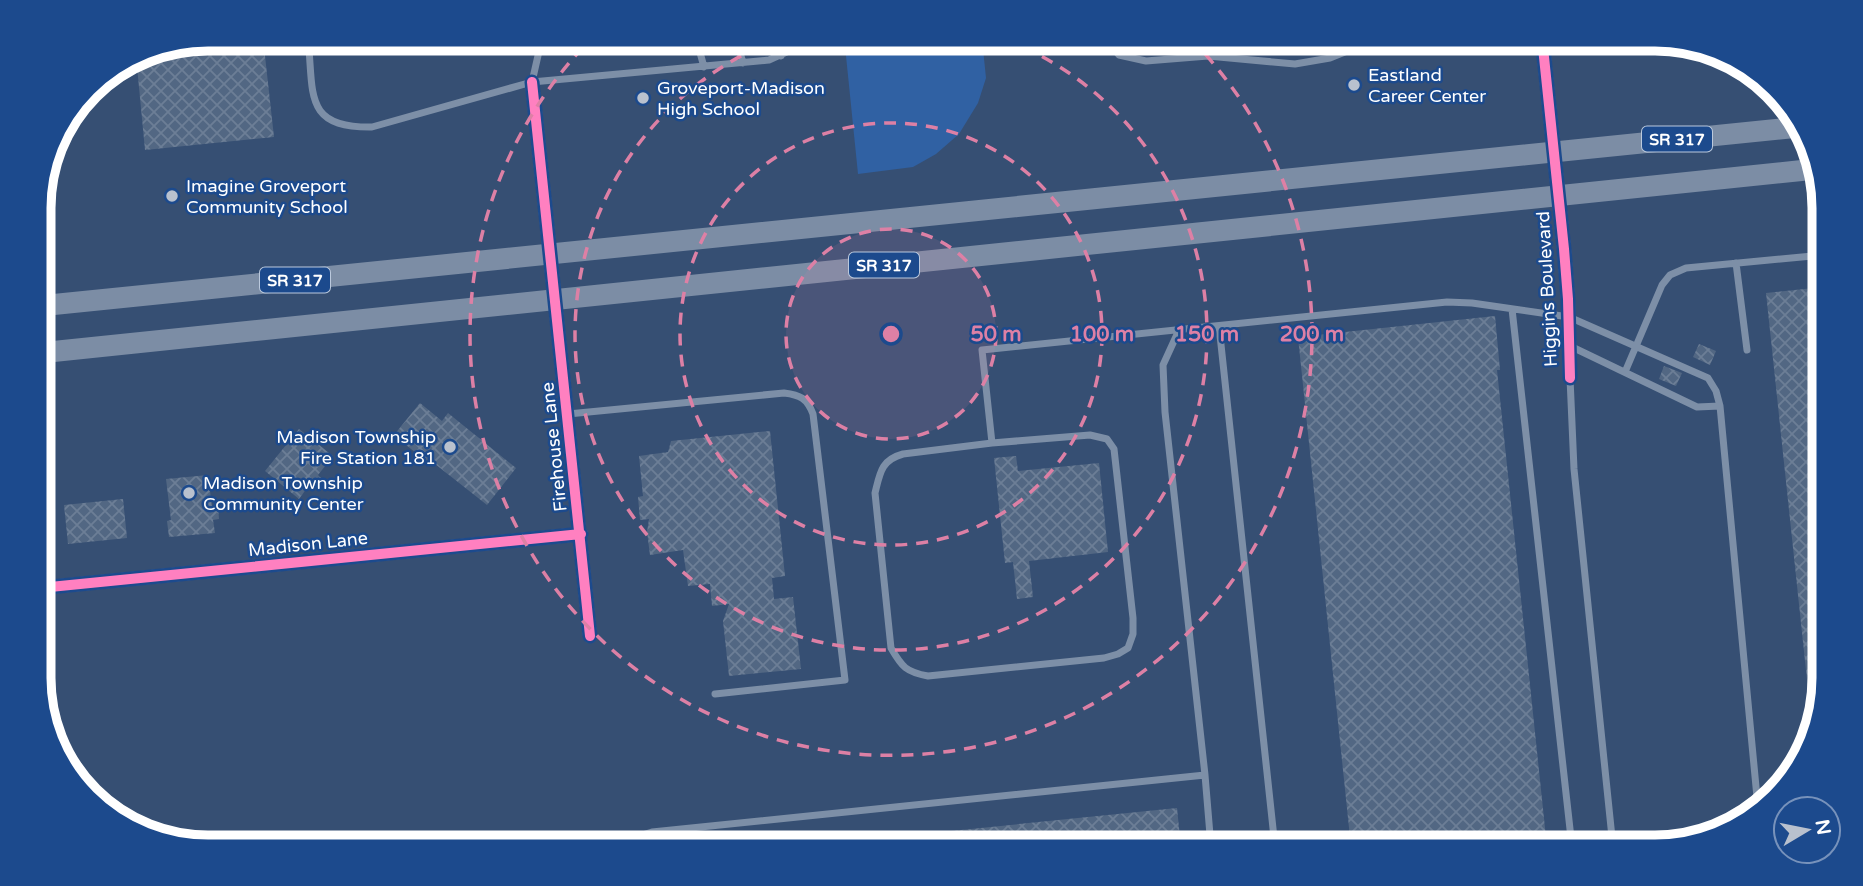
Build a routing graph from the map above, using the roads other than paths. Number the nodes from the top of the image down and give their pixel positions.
1 (310, 51) edge
2 (539, 51) edge
3 (699, 51) edge
4 (740, 51) edge
5 (780, 51) edge
6 (789, 51) edge
7 (1116, 51) edge
8 (1348, 51) edge
9 (1543, 51) edge
10 (781, 56) junction
11 (743, 63) junction
12 (704, 67) junction
13 (532, 82) junction
14 (1790, 128) edge
15 (1554, 150) junction
16 (1808, 170) edge
17 (1559, 197) junction
18 (551, 254) junction
19 (1812, 256) edge
20 (1737, 263) junction
21 (555, 299) junction
22 (51, 305) edge
23 (1512, 309) junction
24 (1569, 317) junction
25 (1219, 326) junction
26 (1179, 330) junction
27 (1569, 345) junction
28 (1635, 346) junction
29 (1747, 350) dead end
30 (51, 352) edge
31 (1625, 372) junction
32 (1570, 378) joint
33 (1720, 406) junction
34 (568, 414) junction
35 (992, 443) junction
36 (581, 534) junction
37 (51, 587) edge
38 (590, 636) dead end
39 (715, 694) dead end
40 (1205, 775) junction
41 (1757, 797) edge
42 (641, 835) edge
43 (1210, 835) edge
44 (1274, 835) edge
45 (1571, 835) edge
46 (1612, 835) edge

1 - 13 lane
2 - 13 lane
3 - 12 lane
4 - 11 lane
5 - 10 lane
6 - 10 lane
7 - 8 lane
9 - 15 street, Higgins Boulevard
10 - 11 lane
11 - 12 lane
12 - 13 lane
13 - 18 street, Firehouse Lane
14 - 15 main road, SR 317
15 - 17 street, Higgins Boulevard
15 - 18 main road, SR 317
16 - 17 main road, SR 317
17 - 21 main road, SR 317
17 - 24 street, Higgins Boulevard
18 - 21 street, Firehouse Lane
18 - 22 main road, SR 317
19 - 20 lane
20 - 28 lane
20 - 29 lane
21 - 30 main road, SR 317
21 - 34 street, Firehouse Lane
23 - 24 lane
23 - 25 lane
23 - 45 lane
24 - 27 street, Higgins Boulevard
24 - 28 lane
25 - 26 lane
25 - 44 lane
26 - 35 lane
26 - 40 lane
27 - 31 lane
27 - 32 street, Higgins Boulevard
28 - 31 lane
28 - 33 lane
31 - 33 lane
32 - 46 lane
33 - 41 lane
34 - 36 street, Firehouse Lane
34 - 39 lane
35 - 35 lane
36 - 37 street, Madison Lane
36 - 38 street, Firehouse Lane
40 - 42 lane
40 - 43 lane

